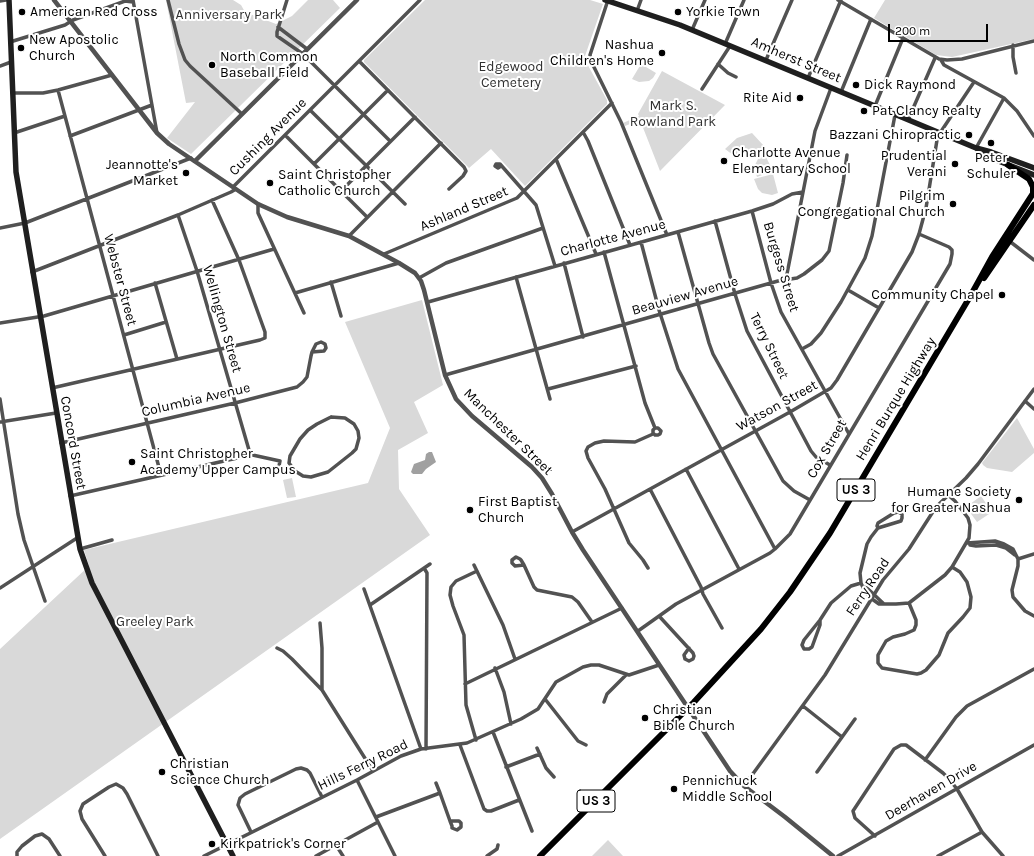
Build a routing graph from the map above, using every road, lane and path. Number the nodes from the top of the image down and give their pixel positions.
1 (7, 0) edge
2 (54, 0) edge
3 (168, 0) edge
4 (287, 0) edge
5 (357, 0) edge
6 (420, 0) edge
7 (607, 0) edge
8 (641, 0) edge
9 (705, 0) edge
10 (744, 0) edge
11 (792, 0) edge
12 (840, 0) edge
13 (0, 1) edge
14 (125, 1) edge
15 (133, 3) edge
16 (637, 10) junction
17 (871, 19) junction
18 (70, 22) junction
19 (278, 27) junction
20 (692, 30) junction
21 (903, 38) junction
22 (1034, 41) edge
23 (10, 42) junction
24 (727, 45) junction
25 (1013, 46) junction
26 (307, 49) junction
27 (303, 54) junction
28 (935, 58) junction
29 (766, 60) junction
30 (941, 60) junction
31 (359, 61) junction
32 (11, 62) junction
33 (718, 64) junction
34 (0, 66) edge
35 (1016, 73) dead end
36 (112, 75) junction
37 (736, 76) dead end
38 (808, 78) junction
39 (974, 82) junction
40 (335, 85) junction
41 (831, 88) junction
42 (702, 89) dead end
43 (58, 90) junction
44 (388, 90) junction
45 (841, 92) junction
46 (12, 94) junction
47 (1004, 98) junction
48 (612, 103) junction
49 (152, 105) junction
50 (875, 106) junction
51 (139, 110) junction
52 (310, 110) junction
53 (242, 114) junction
54 (364, 114) junction
55 (895, 115) junction
56 (65, 116) junction
57 (416, 117) junction
58 (908, 120) junction
59 (583, 132) junction
60 (14, 133) junction
61 (157, 133) junction
62 (940, 133) junction
63 (285, 135) junction
64 (70, 136) junction
65 (1034, 136) edge
66 (339, 139) junction
67 (390, 142) junction
68 (441, 143) junction
69 (976, 148) junction
70 (847, 155) dead end
71 (190, 158) junction
72 (556, 159) junction
73 (195, 161) junction
74 (314, 164) junction
75 (1008, 165) junction
76 (366, 166) junction
77 (501, 166) dead end
78 (1034, 168) edge
79 (1034, 175) edge
80 (235, 188) junction
81 (449, 189) dead end
82 (341, 191) junction
83 (393, 192) junction
84 (524, 192) junction
85 (802, 192) junction
86 (1034, 193) edge
87 (87, 199) junction
88 (212, 200) junction
89 (258, 204) junction
90 (405, 204) dead end
91 (1034, 205) edge
92 (752, 211) junction
93 (178, 215) junction
94 (368, 217) junction
95 (715, 221) junction
96 (25, 223) junction
97 (0, 228) edge
98 (543, 228) junction
99 (678, 232) junction
100 (919, 234) junction
101 (667, 235) junction
102 (349, 236) junction
103 (1007, 239) junction
104 (641, 242) junction
105 (630, 245) junction
106 (100, 246) junction
107 (274, 249) junction
108 (604, 252) junction
109 (384, 254) junction
110 (596, 254) junction
111 (239, 260) junction
112 (1034, 260) edge
113 (399, 263) junction
114 (564, 263) junction
115 (555, 266) junction
116 (32, 272) junction
117 (197, 272) junction
118 (516, 277) junction
119 (418, 278) junction
120 (786, 279) junction
121 (331, 282) junction
122 (155, 283) junction
123 (771, 283) junction
124 (848, 290) junction
125 (295, 293) junction
126 (735, 294) junction
127 (113, 296) junction
128 (428, 302) junction
129 (698, 304) junction
130 (879, 308) junction
131 (304, 313) dead end
132 (661, 315) junction
133 (341, 316) dead end
134 (40, 317) junction
135 (166, 322) junction
136 (0, 323) edge
137 (625, 325) junction
138 (124, 335) junction
139 (583, 337) junction
140 (220, 349) junction
141 (802, 349) junction
142 (537, 350) junction
143 (312, 352) dead end
144 (177, 359) junction
145 (636, 366) junction
146 (133, 370) junction
147 (445, 375) junction
148 (52, 388) junction
149 (1034, 389) edge
150 (548, 390) junction
151 (825, 392) junction
152 (0, 399) edge
153 (550, 399) dead end
154 (1025, 401) junction
155 (235, 403) junction
156 (1034, 409) edge
157 (790, 412) junction
158 (56, 413) junction
159 (2, 422) edge
160 (147, 423) junction
161 (655, 428) junction
162 (755, 431) junction
163 (653, 434) junction
164 (849, 434) junction
165 (61, 443) junction
166 (721, 450) junction
167 (248, 454) junction
168 (280, 461) junction
169 (289, 463) junction
170 (830, 465) junction
171 (279, 466) dead end
172 (686, 469) junction
173 (161, 475) junction
174 (650, 489) junction
175 (949, 493) junction
176 (70, 496) junction
177 (810, 500) junction
178 (614, 509) junction
179 (878, 528) junction
180 (572, 532) junction
181 (77, 538) junction
182 (112, 540) dead end
183 (967, 543) junction
184 (80, 549) junction
185 (775, 549) junction
186 (1034, 554) edge
187 (1018, 559) junction
188 (430, 564) dead end
189 (474, 565) dead end
190 (524, 565) dead end
191 (32, 566) junction
192 (952, 567) junction
193 (424, 568) junction
194 (648, 568) dead end
195 (739, 569) junction
196 (477, 571) junction
197 (861, 583) junction
198 (863, 587) junction
199 (0, 588) edge
200 (364, 589) dead end
201 (702, 590) junction
202 (874, 594) junction
203 (872, 599) junction
204 (45, 601) dead end
205 (909, 602) junction
206 (884, 604) junction
207 (370, 605) junction
208 (622, 608) junction
209 (659, 616) junction
210 (1034, 616) edge
211 (820, 620) junction
212 (592, 622) junction
213 (320, 623) dead end
214 (722, 628) dead end
215 (638, 631) junction
216 (277, 648) dead end
217 (689, 648) dead end
218 (515, 659) junction
219 (659, 665) junction
220 (495, 668) junction
221 (1034, 669) edge
222 (626, 675) junction
223 (465, 684) junction
224 (322, 690) junction
225 (545, 699) junction
226 (604, 702) dead end
227 (802, 706) junction
228 (688, 708) junction
229 (855, 719) dead end
230 (511, 724) junction
231 (493, 732) junction
232 (842, 737) junction
233 (476, 740) junction
234 (460, 745) junction
235 (586, 745) dead end
236 (1034, 745) edge
237 (426, 748) junction
238 (537, 748) dead end
239 (421, 749) junction
240 (540, 754) junction
241 (925, 760) junction
242 (506, 767) junction
243 (373, 771) junction
244 (817, 772) dead end
245 (554, 777) dead end
246 (357, 780) junction
247 (436, 783) dead end
248 (744, 786) junction
249 (957, 789) junction
250 (440, 793) junction
251 (322, 797) junction
252 (519, 800) junction
253 (376, 817) junction
254 (450, 821) dead end
255 (378, 822) junction
256 (532, 831) dead end
257 (251, 832) junction
258 (982, 832) junction
259 (875, 836) junction
260 (226, 845) junction
261 (336, 845) junction
262 (498, 845) dead end
263 (946, 854) edge
264 (17, 856) edge
265 (60, 856) edge
266 (105, 856) edge
267 (158, 856) edge
268 (204, 856) edge
269 (232, 856) edge
270 (316, 856) edge
271 (342, 856) edge
272 (395, 856) edge
273 (487, 856) edge
274 (540, 856) edge
275 (833, 856) edge
276 (838, 856) edge
277 (938, 856) edge
278 (1003, 856) edge

1 - 13 street
1 - 23 main road, Concord Street
2 - 18 street, Manchester Street
3 - 53 street
4 - 19 street
5 - 26 street
6 - 31 street, Cushing Avenue
7 - 16 main road, Amherst Street
7 - 48 street
8 - 16 street
9 - 20 street
10 - 24 street
11 - 29 street
12 - 17 street
12 - 38 street
14 - 15 street
14 - 18 street
15 - 49 street
16 - 20 main road, Amherst Street
17 - 21 street
17 - 45 street
18 - 23 street
18 - 36 street, Manchester Street
19 - 26 street
19 - 27 street
20 - 24 main road, Amherst Street
21 - 28 street
21 - 50 street
22 - 25 street
23 - 32 main road, Concord Street
24 - 29 main road, Amherst Street
24 - 33 street
25 - 30 street
25 - 35 street
26 - 27 street
27 - 40 street
27 - 53 street
28 - 30 street
28 - 58 street
29 - 38 main road, Amherst Street
30 - 39 street
31 - 40 street, Cushing Avenue
31 - 44 street
32 - 34 street
32 - 46 main road, Concord Street
33 - 37 street
33 - 42 street
36 - 43 street
36 - 51 street, Manchester Street
38 - 41 main road, Amherst Street
39 - 47 street
39 - 62 street, Watson Street
40 - 52 street, Cushing Avenue
40 - 54 street
41 - 45 main road, Amherst Street
41 - 85 street
43 - 46 street
43 - 56 street, Webster Street
44 - 54 street
44 - 57 street
45 - 50 main road, Amherst Street
46 - 60 main road, Concord Street
47 - 65 street
47 - 69 street
48 - 59 street, Ashland Street
48 - 101 street
49 - 51 street
49 - 61 street
50 - 55 main road, Amherst Street
51 - 61 street, Manchester Street
51 - 64 street
52 - 63 street, Cushing Avenue
52 - 66 street
53 - 73 street
54 - 66 street
54 - 67 street
55 - 58 main road, Amherst Street
55 - 124 street
56 - 60 street
56 - 64 street, Webster Street
57 - 67 street
57 - 68 street
58 - 62 main road, Amherst Street
59 - 72 street, Ashland Street
59 - 105 street
60 - 96 main road, Concord Street
61 - 71 street, Manchester Street
62 - 69 main road, Amherst Street
62 - 100 street, Watson Street
63 - 74 street
63 - 80 street, Cushing Avenue
64 - 87 street, Webster Street
66 - 74 street
66 - 76 street
67 - 76 street
68 - 81 street
68 - 83 street
69 - 75 main road, Amherst Street
69 - 78 main road, Amherst Street
70 - 120 street, Beauview Avenue
71 - 73 street, Manchester Street
71 - 87 street
72 - 84 street, Ashland Street
72 - 110 street
73 - 80 street, Manchester Street
74 - 82 street
75 - 79 main road, Amherst Street
75 - 86 main road
76 - 82 street
76 - 83 street
77 - 84 street
80 - 88 street
80 - 89 street, Manchester Street
82 - 94 street
83 - 90 street
83 - 94 street
84 - 98 street
84 - 109 street, Ashland Street
85 - 92 street, Charlotte Avenue
85 - 120 street
86 - 103 main road, Henri Burque Highway / US 3
87 - 96 street
87 - 106 street, Webster Street
88 - 93 street
88 - 111 street
89 - 102 street, Manchester Street
89 - 107 street
91 - 103 main road, Henri Burque Highway / US 3
92 - 95 street, Charlotte Avenue
92 - 123 street, Burgess Street
93 - 106 street
93 - 117 street, Wellington Street
94 - 102 street
95 - 99 street, Charlotte Avenue
95 - 126 street, Terry Street
96 - 97 street
96 - 116 main road, Concord Street
98 - 115 street
98 - 119 street
99 - 101 street, Charlotte Avenue
99 - 129 street
100 - 130 street, Watson Street
100 - 164 street, Cox Street
101 - 104 street, Charlotte Avenue
102 - 109 street, Manchester Street
103 - 112 street
103 - 228 main road, Henri Burque Highway / US 3
104 - 105 street, Charlotte Avenue
104 - 132 street
105 - 108 street, Charlotte Avenue
106 - 116 street
106 - 127 street, Webster Street
107 - 111 street
107 - 125 street
108 - 110 street, Charlotte Avenue
108 - 137 street
109 - 113 street, Manchester Street
110 - 114 street, Charlotte Avenue
111 - 117 street
111 - 140 street
113 - 119 street, Manchester Street
113 - 121 street
114 - 115 street, Charlotte Avenue
114 - 139 street
115 - 118 street, Charlotte Avenue
116 - 134 main road, Concord Street
117 - 122 street
117 - 140 street, Wellington Street
118 - 128 street, Charlotte Avenue
118 - 142 street
119 - 128 street, Manchester Street
120 - 123 street, Beauview Avenue
121 - 125 street
121 - 133 street
122 - 127 street
122 - 135 street
123 - 126 street, Beauview Avenue
123 - 141 street, Burgess Street
124 - 130 street
124 - 141 street
125 - 131 street
126 - 129 street, Beauview Avenue
126 - 157 street, Terry Street
127 - 134 street
127 - 138 street, Webster Street
128 - 147 street, Manchester Street
129 - 132 street, Beauview Avenue
129 - 162 street
130 - 151 street, Watson Street
132 - 137 street, Beauview Avenue
132 - 166 street
134 - 136 street
134 - 148 main road, Concord Street
135 - 138 street
135 - 144 street
137 - 139 street, Beauview Avenue
137 - 145 street
138 - 146 street, Webster Street
139 - 142 street, Beauview Avenue
140 - 144 street
140 - 155 street, Wellington Street
141 - 151 street, Burgess Street
142 - 147 street, Beauview Avenue
142 - 150 street
143 - 155 street, Columbia Avenue
144 - 146 street
145 - 150 street
145 - 161 street
146 - 148 street
146 - 160 street, Webster Street
147 - 180 street, Manchester Street
148 - 158 main road, Concord Street
149 - 154 street, Ferry Road
150 - 153 street
151 - 157 street, Watson Street
151 - 164 street, Burgess Street
152 - 159 street
154 - 156 street
154 - 175 street, Ferry Road
155 - 160 street, Columbia Avenue
155 - 167 street, Wellington Street
157 - 162 street, Watson Street
157 - 170 street, Terry Street
158 - 159 street
158 - 165 main road, Concord Street
159 - 191 street
160 - 165 street, Columbia Avenue
160 - 173 street, Webster Street
161 - 163 street
161 - 163 street
162 - 166 street, Watson Street
162 - 177 street
163 - 178 street
164 - 170 street, Cox Street
165 - 176 main road, Concord Street
166 - 172 street, Watson Street
166 - 185 street
167 - 168 street
167 - 173 street
168 - 169 street
168 - 171 street
169 - 169 street
170 - 177 street, Cox Street
172 - 174 street, Watson Street
172 - 195 street
173 - 176 street
174 - 178 street, Watson Street
174 - 201 street
175 - 183 street
175 - 202 street, Ferry Road
176 - 181 main road, Concord Street
177 - 185 street, Cox Street
178 - 180 street, Watson Street
178 - 194 street
179 - 179 street
179 - 197 street
180 - 208 street, Manchester Street
181 - 184 main road, Concord Street
181 - 191 street
182 - 184 street
183 - 187 street
183 - 192 street
184 - 260 main road, Concord Street
185 - 195 street, Cox Street
186 - 187 street
187 - 210 street
188 - 193 street
189 - 196 street
190 - 212 street
191 - 199 street
191 - 204 street
192 - 205 street
192 - 205 street
193 - 207 street
193 - 237 street
195 - 201 street, Cox Street
196 - 218 street
196 - 223 street
197 - 198 street
197 - 211 street
198 - 202 street
198 - 203 street
200 - 207 street
201 - 209 street, Cox Street
201 - 214 street
202 - 203 street, Ferry Road
202 - 206 street
203 - 206 street
203 - 227 street, Ferry Road
205 - 206 street
207 - 239 street
208 - 212 street
208 - 215 street, Manchester Street
209 - 215 street, Cox Street
209 - 217 street
211 - 211 street
212 - 218 street
213 - 224 street
215 - 219 street, Manchester Street
216 - 224 street
218 - 220 street
219 - 222 street
219 - 228 street, Manchester Street
220 - 223 street
220 - 230 street
221 - 241 street
222 - 225 street, Hills Ferry Road
222 - 226 street
223 - 233 street
224 - 243 street
225 - 230 street, Hills Ferry Road
225 - 235 street
227 - 232 street
227 - 248 street, Ferry Road
228 - 248 street, Manchester Street
228 - 274 main road, Henri Burque Highway / US 3
229 - 232 street
230 - 231 street, Hills Ferry Road
231 - 233 street, Hills Ferry Road
231 - 242 street
232 - 244 street
233 - 234 street, Hills Ferry Road
234 - 237 street, Hills Ferry Road
234 - 252 street
236 - 249 street, Deerhaven Drive
237 - 239 street, Hills Ferry Road
238 - 240 street
239 - 243 street, Hills Ferry Road
240 - 242 street
240 - 245 street
241 - 249 street
241 - 259 street
242 - 252 street
243 - 246 street, Hills Ferry Road
246 - 251 street, Hills Ferry Road
246 - 253 street
247 - 250 street
248 - 275 street, Manchester Street
249 - 258 street
249 - 259 street, Deerhaven Drive
250 - 253 street
250 - 254 street
251 - 257 street, Hills Ferry Road
251 - 257 street
252 - 256 street
253 - 255 street
255 - 261 street
255 - 272 street
257 - 260 street, Hills Ferry Road
258 - 263 street
258 - 278 street
259 - 276 street, Deerhaven Drive
260 - 268 street, Hills Ferry Road
260 - 269 main road, Concord Street
261 - 270 street
261 - 271 street
262 - 273 street
263 - 277 street
264 - 265 street
266 - 267 street

